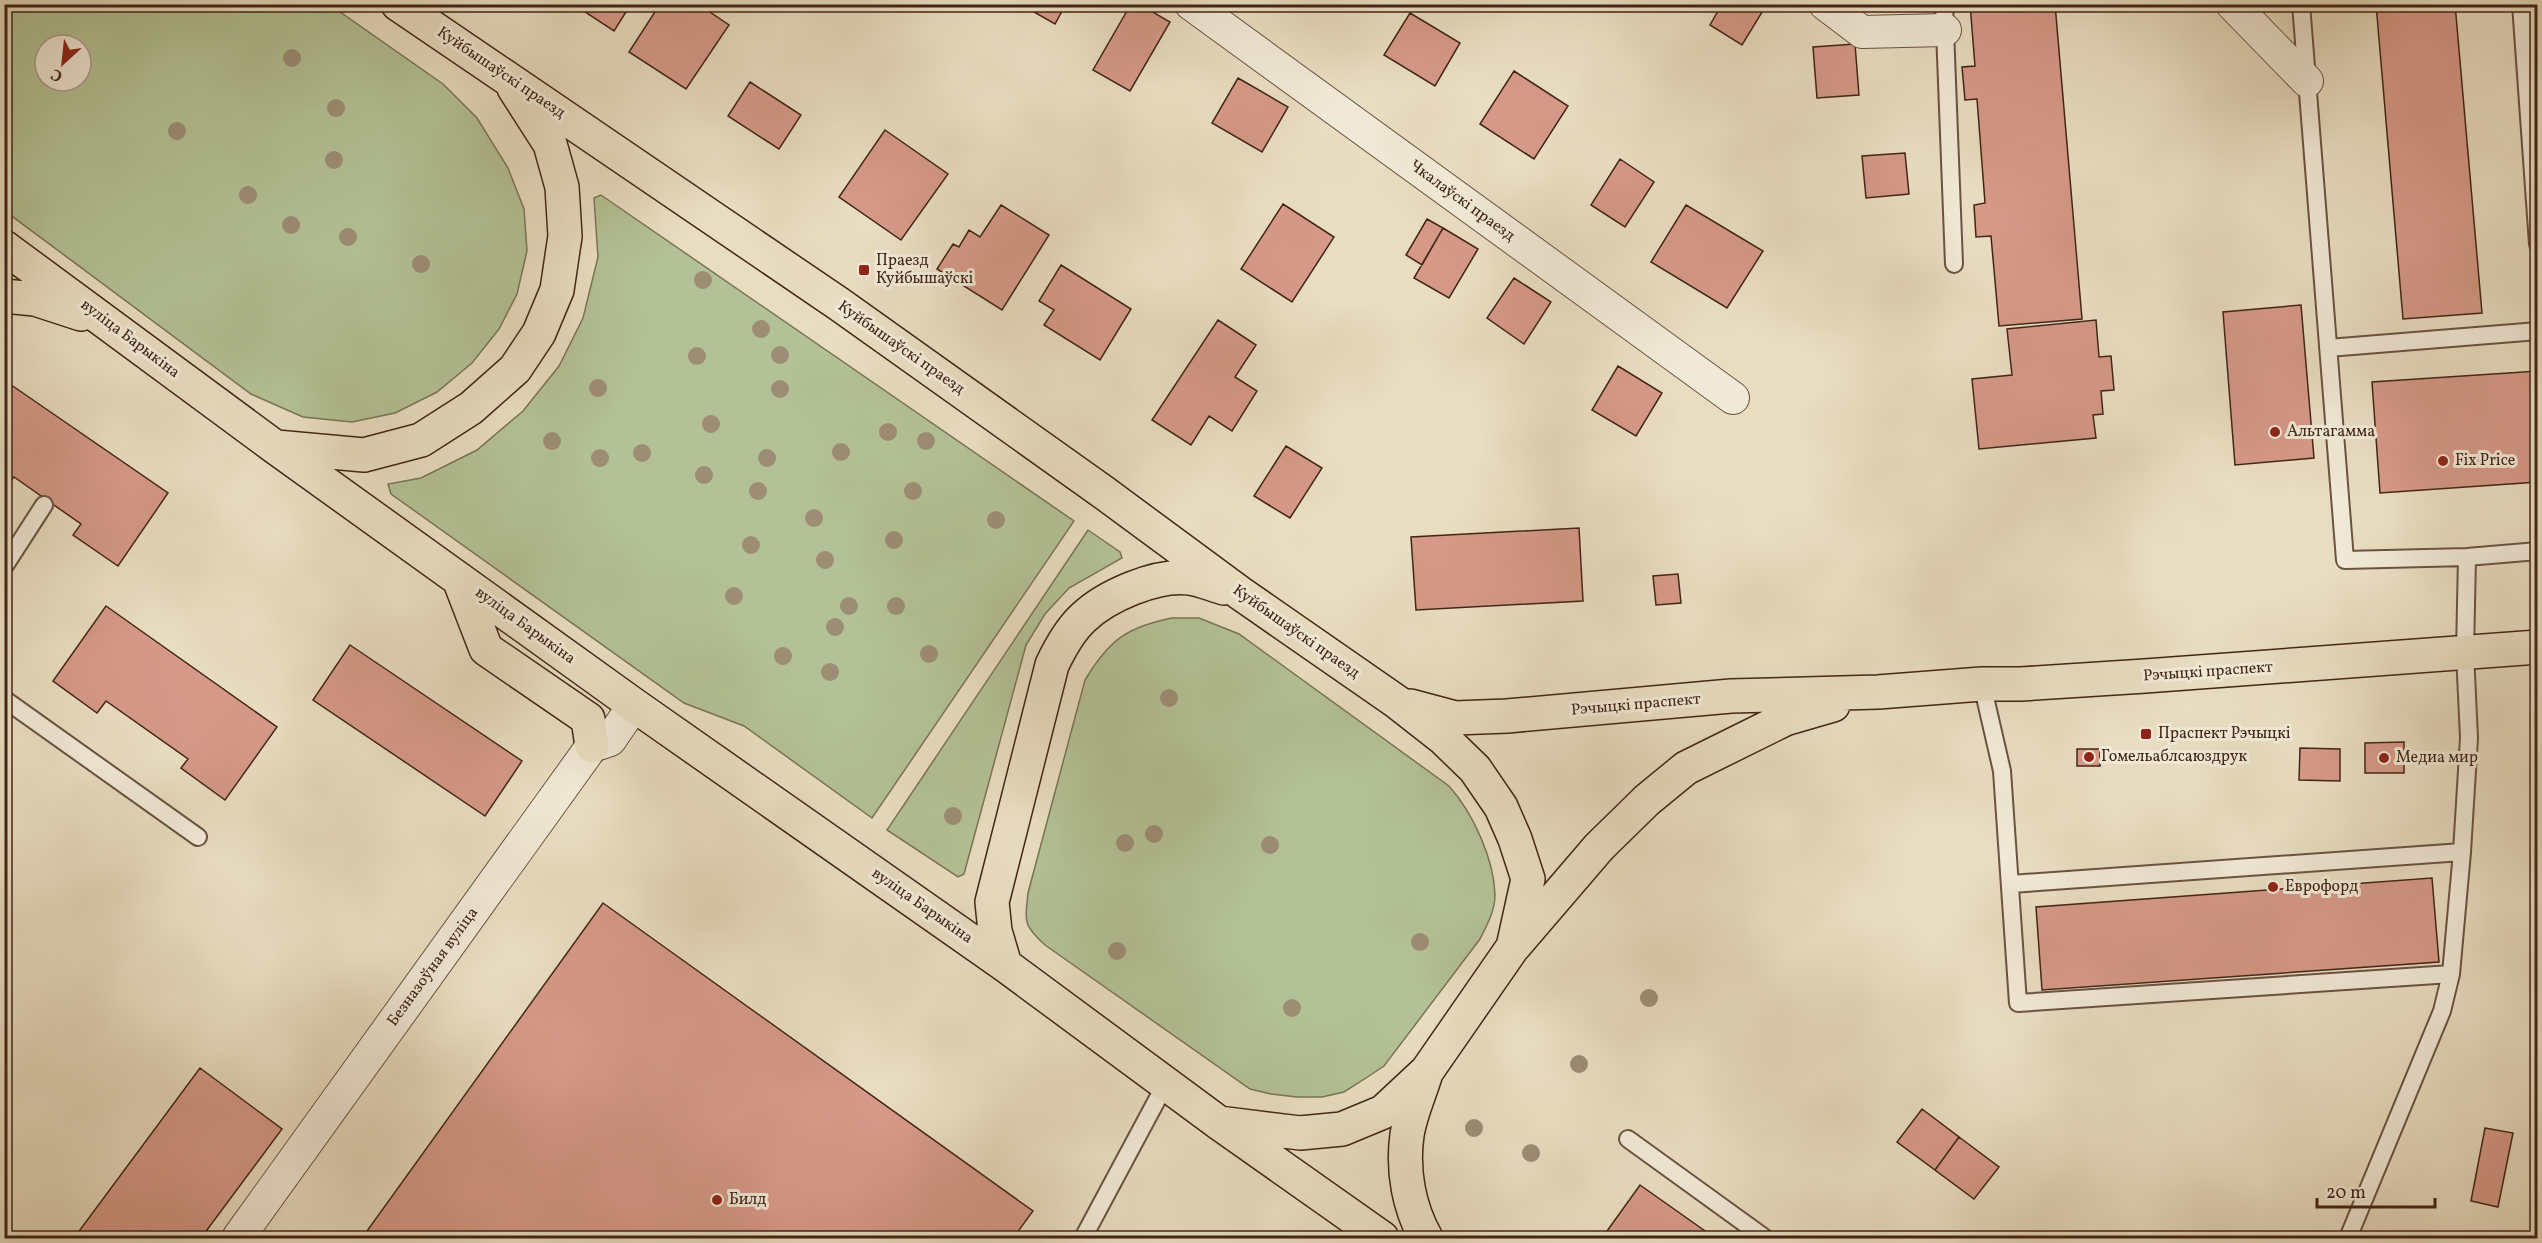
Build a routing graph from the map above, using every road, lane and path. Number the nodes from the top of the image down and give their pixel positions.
1 (398, 4) edge
2 (1191, 4) edge
3 (1826, 4) edge
4 (2232, 4) edge
5 (2301, 4) edge
6 (2522, 4) edge
7 (1945, 17) edge
8 (507, 77) junction
9 (2307, 81) junction
10 (2538, 244) edge
11 (4, 247) edge
12 (1954, 264) dead end
13 (4, 296) edge
14 (107, 323) junction
15 (2538, 331) edge
16 (2328, 348) junction
17 (1733, 398) dead end
18 (275, 447) junction
19 (44, 505) dead end
20 (2538, 551) edge
21 (2467, 558) junction
22 (4, 567) edge
23 (459, 579) junction
24 (1240, 593) junction
25 (2538, 647) edge
26 (2465, 653) junction
27 (1982, 684) junction
28 (1878, 692) junction
29 (4, 699) edge
30 (1396, 702) junction
31 (634, 705) junction
32 (592, 746) junction
33 (198, 837) dead end
34 (2462, 852) junction
35 (2011, 884) junction
36 (1513, 947) junction
37 (1005, 965) junction
38 (2451, 974) junction
39 (1427, 1071) junction
40 (1166, 1083) junction
41 (1219, 1123) junction
42 (1628, 1139) dead end
43 (1086, 1234) edge
44 (238, 1239) edge
45 (1382, 1239) edge
46 (1426, 1239) edge
47 (1765, 1239) edge
48 (2348, 1239) edge

1 - 8 main road, Куйбышаўскі праезд
2 - 17 street, Чкалаўскі праезд
3 - 7 street
4 - 9 street
5 - 9 lane
6 - 10 lane
7 - 12 lane
8 - 18 main road
8 - 24 main road, Куйбышаўскі праезд
9 - 16 lane
11 - 14 main road, вуліца Барыкіна
13 - 14 main road
14 - 18 main road, вуліца Барыкіна
15 - 16 lane
16 - 21 lane
18 - 23 main road, вуліца Барыкіна
19 - 22 lane
20 - 21 lane
21 - 26 lane
23 - 31 main road, вуліца Барыкіна
23 - 32 main road, вуліца Барыкіна
24 - 30 main road, Куйбышаўскі праезд
24 - 37 main road
25 - 26 main road, Рэчыцкі праспект
26 - 27 main road, Рэчыцкі праспект
26 - 34 lane
27 - 28 main road, Рэчыцкі праспект
27 - 35 lane
28 - 30 main road, Рэчыцкі праспект
28 - 36 main road, Рэчыцкі праспект
29 - 33 lane
30 - 36 main road, Куйбышаўскі праезд
31 - 32 street, Безназоўная вуліца
31 - 37 main road, вуліца Барыкіна
32 - 44 street, Безназоўная вуліца
34 - 35 lane
34 - 38 lane
35 - 38 lane
36 - 39 main road, Рэчыцкі праспект
37 - 40 main road, вуліца Барыкіна
38 - 48 lane
39 - 41 main road
39 - 46 main road
40 - 41 main road, вуліца Барыкіна
40 - 43 lane
41 - 45 main road, вуліца Барыкіна
42 - 47 lane

